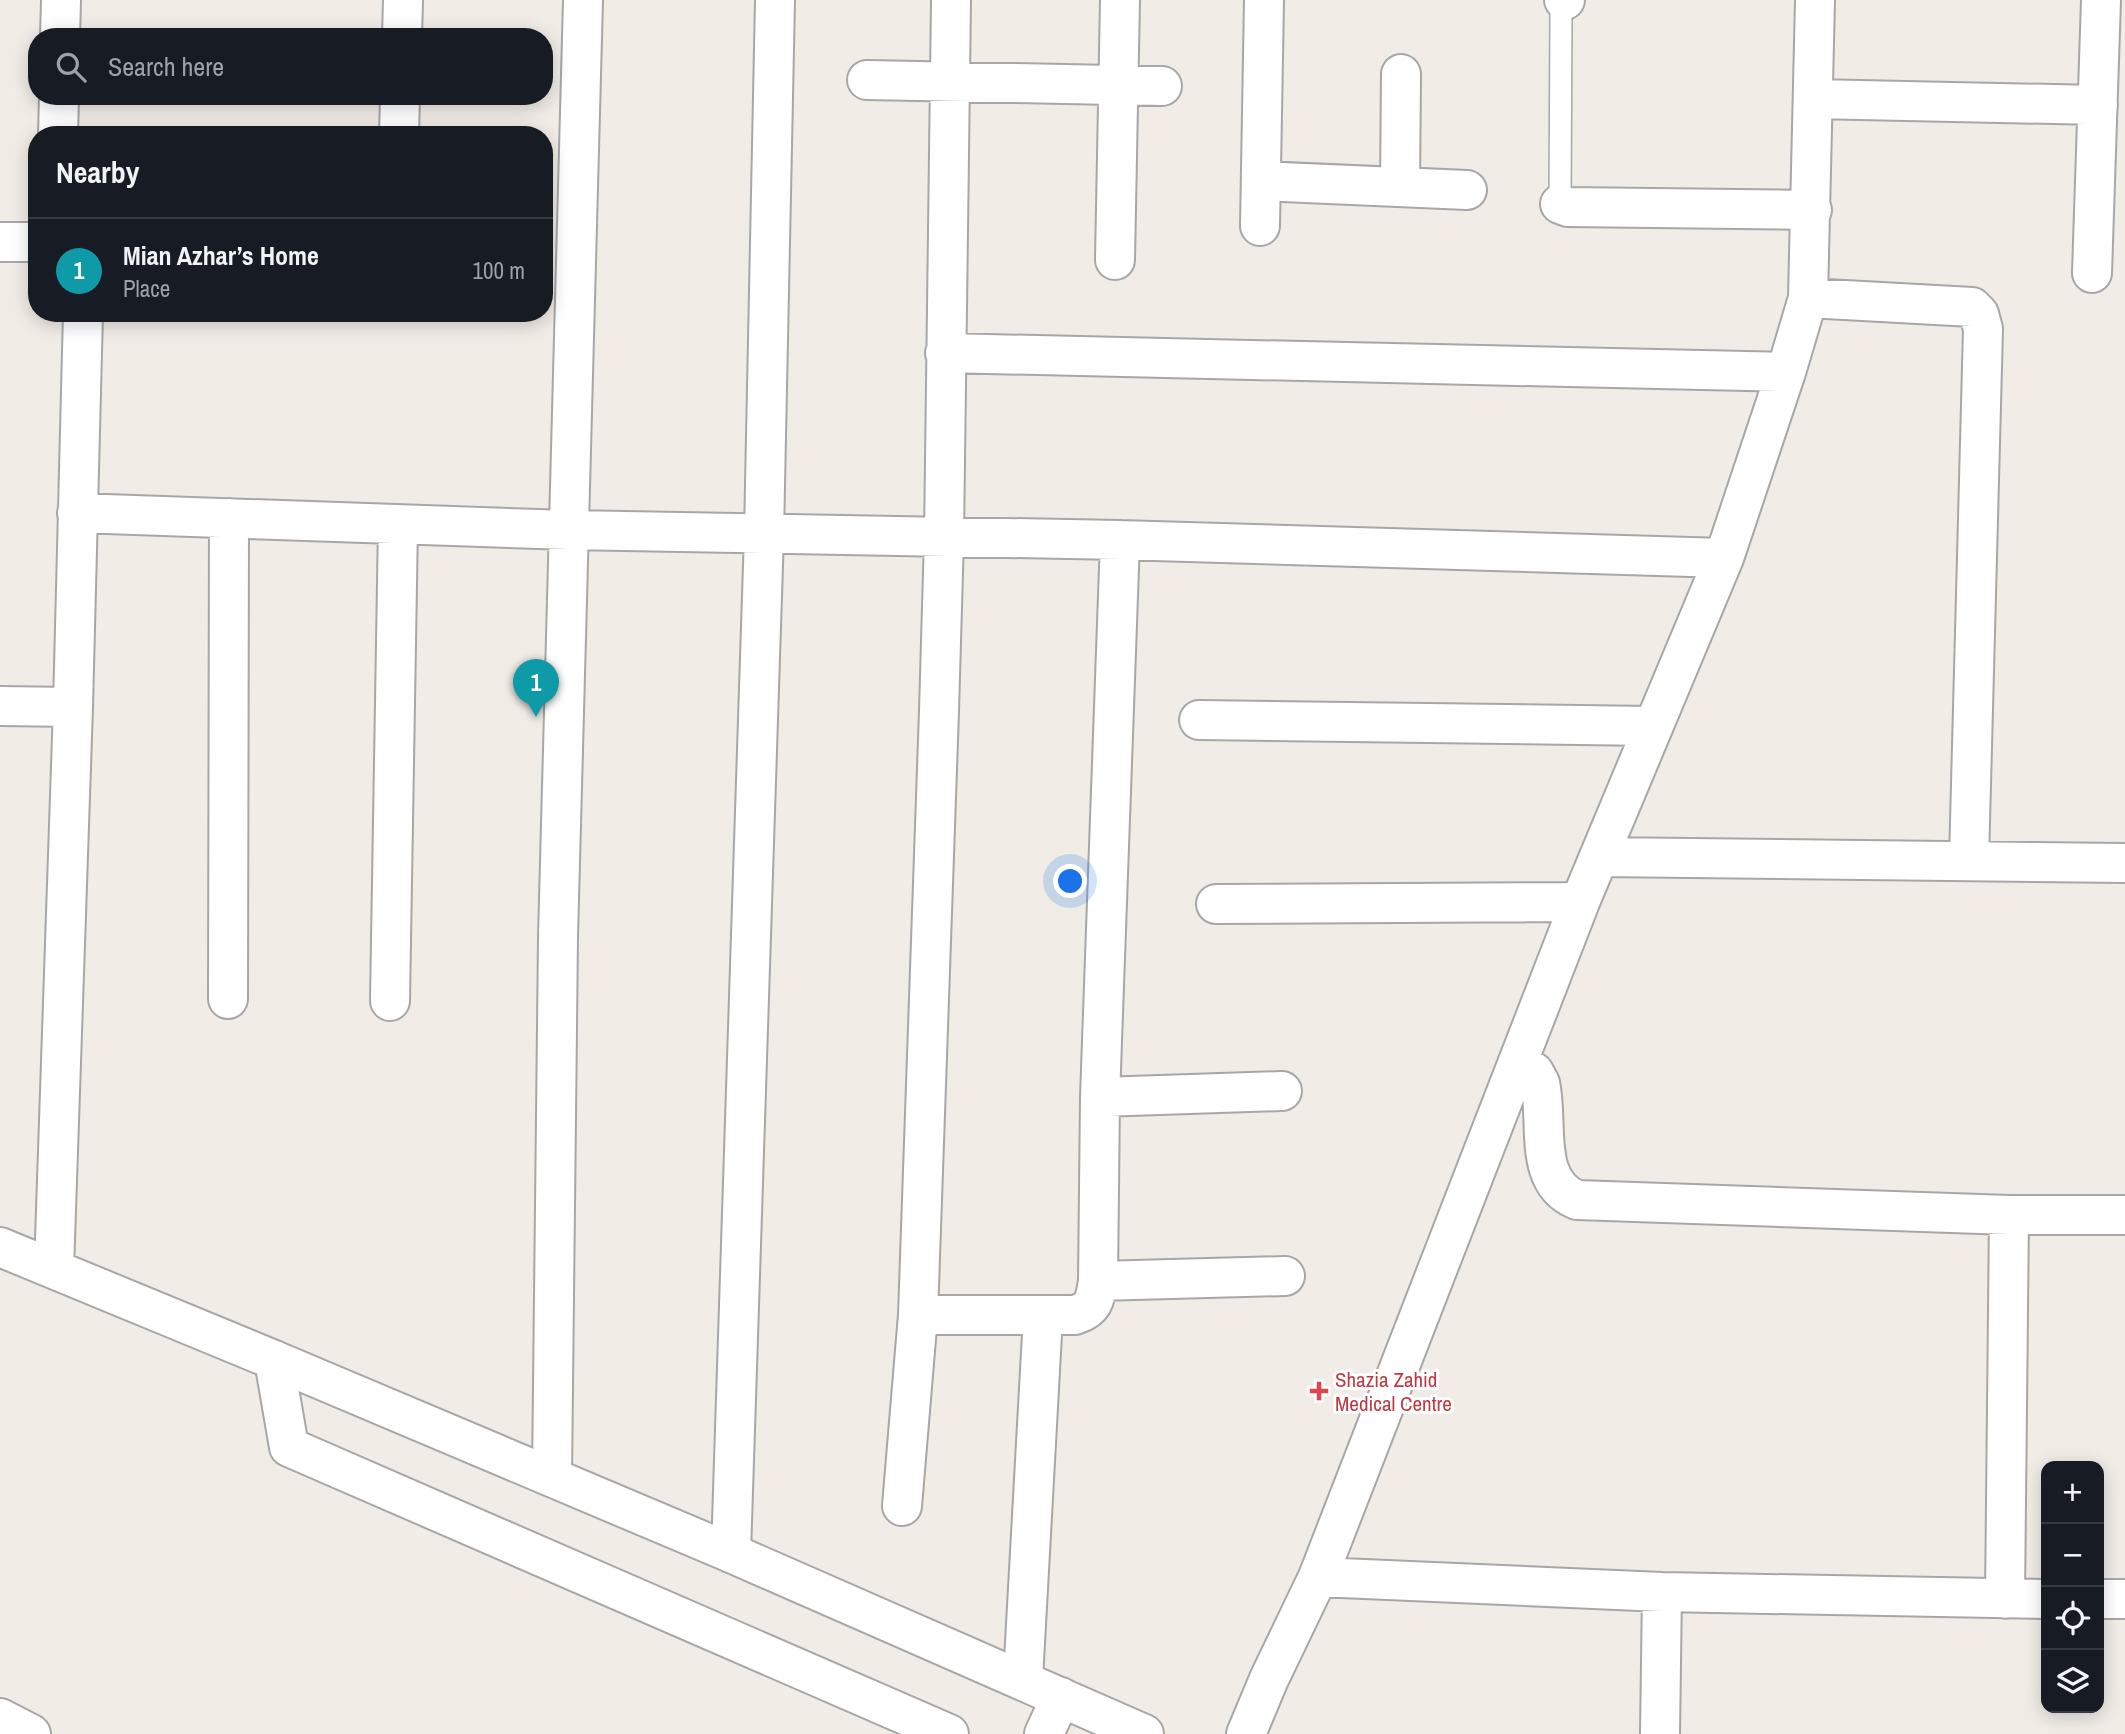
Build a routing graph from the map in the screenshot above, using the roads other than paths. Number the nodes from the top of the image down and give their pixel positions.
1 (61, 0) edge
2 (402, 0) edge
3 (583, 0) edge
4 (775, 0) edge
5 (951, 0) edge
6 (1121, 0) edge
7 (1264, 0) edge
8 (1564, 0) edge
9 (1815, 0) edge
10 (2101, 0) edge
11 (60, 28) edge
12 (402, 28) edge
13 (1401, 74) dead end
14 (867, 80) dead end
15 (949, 80) junction
16 (1119, 85) junction
17 (1162, 86) dead end
18 (1813, 99) junction
19 (59, 105) edge
20 (400, 105) edge
21 (2098, 105) junction
22 (58, 126) edge
23 (399, 126) edge
24 (1261, 181) junction
25 (1400, 187) junction
26 (1467, 190) dead end
27 (1560, 204) joint
28 (1812, 210) junction
29 (1260, 226) dead end
30 (0, 242) edge
31 (28, 243) edge
32 (1115, 260) dead end
33 (2092, 273) dead end
34 (1808, 298) junction
35 (83, 322) edge
36 (945, 353) junction
37 (1786, 372) junction
38 (77, 513) junction
39 (229, 518) junction
40 (398, 524) junction
41 (569, 530) junction
42 (764, 534) junction
43 (944, 538) junction
44 (1120, 540) junction
45 (1724, 558) junction
46 (0, 706) edge
47 (73, 707) junction
48 (1199, 720) dead end
49 (1653, 726) junction
50 (1600, 857) junction
51 (1969, 860) junction
52 (2125, 863) edge
53 (1580, 902) junction
54 (1216, 904) dead end
55 (228, 999) dead end
56 (390, 1001) dead end
57 (1518, 1063) junction
58 (1282, 1091) dead end
59 (1100, 1097) junction
60 (2009, 1215) junction
61 (2125, 1215) edge
62 (0, 1247) edge
63 (54, 1269) junction
64 (1285, 1276) dead end
65 (1098, 1281) junction
66 (918, 1315) junction
67 (1043, 1316) junction
68 (274, 1360) junction
69 (552, 1476) junction
70 (902, 1506) dead end
71 (731, 1553) junction
72 (1318, 1577) junction
73 (1662, 1592) junction
74 (2005, 1599) junction
75 (2041, 1599) edge
76 (2104, 1599) edge
77 (2125, 1599) edge
78 (1023, 1679) junction
79 (1061, 1697) junction
80 (0, 1718) edge
81 (31, 1734) edge
82 (949, 1734) edge
83 (1044, 1734) edge
84 (1144, 1734) edge
85 (1246, 1734) edge
86 (1660, 1734) edge

1 - 11 street
2 - 12 street
3 - 41 street
4 - 42 street
5 - 15 street
6 - 16 street
7 - 24 street
8 - 27 lane
9 - 18 street
10 - 21 street
13 - 25 street
14 - 15 street
15 - 16 street
15 - 36 street
16 - 17 street
16 - 32 street
18 - 21 street
18 - 28 street
19 - 22 street
20 - 23 street
21 - 33 street
24 - 25 street
24 - 29 street
25 - 26 street
27 - 28 street
28 - 34 street
30 - 31 street
34 - 37 street
34 - 51 street
35 - 38 street
36 - 37 street
36 - 43 street
37 - 45 street
38 - 39 street
38 - 47 street
39 - 40 street
39 - 55 street
40 - 41 street
40 - 56 street
41 - 42 street
41 - 69 street
42 - 43 street
42 - 71 street
43 - 44 street
43 - 66 street
44 - 45 street
44 - 59 street
45 - 49 street
46 - 47 street
47 - 63 street
48 - 49 street
49 - 50 street
50 - 51 street
50 - 53 street
51 - 52 street
53 - 54 street
53 - 57 street
57 - 60 street
57 - 72 street
58 - 59 street
59 - 65 street
60 - 61 street
60 - 74 street
62 - 63 street
63 - 68 street
64 - 65 street
65 - 67 street
66 - 67 street
66 - 70 street
67 - 78 street
68 - 69 street
68 - 82 street
69 - 71 street
71 - 78 street
72 - 73 street
72 - 85 street
73 - 74 street
73 - 86 street
74 - 75 street
76 - 77 street
78 - 79 street
79 - 83 street
79 - 84 street
80 - 81 street

